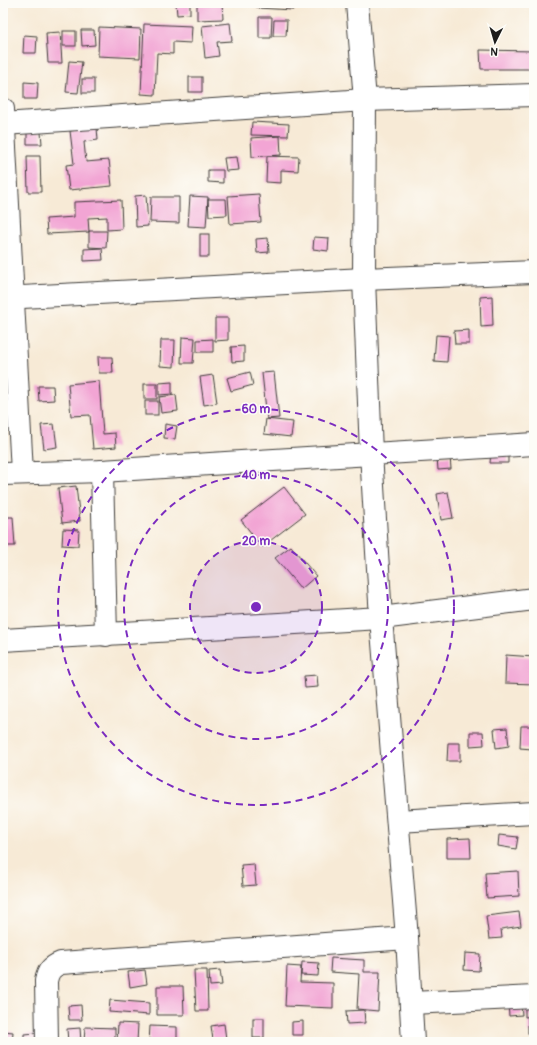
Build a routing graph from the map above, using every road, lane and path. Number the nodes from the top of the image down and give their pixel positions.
1 (357, 3) edge
2 (534, 95) edge
3 (365, 100) junction
4 (3, 119) edge
5 (534, 272) edge
6 (364, 279) junction
7 (8, 298) edge
8 (534, 444) edge
9 (371, 454) junction
10 (102, 471) junction
11 (12, 474) edge
12 (534, 600) edge
13 (381, 618) junction
14 (106, 634) junction
15 (3, 640) edge
16 (534, 813) edge
17 (398, 822) junction
18 (407, 938) junction
19 (534, 997) edge
20 (411, 1003) junction
21 (47, 1042) edge
22 (414, 1042) edge

1 - 3 street
2 - 3 street
3 - 4 street
3 - 6 street
4 - 7 street
5 - 6 street
6 - 7 street
6 - 9 street
7 - 11 street
8 - 9 street
9 - 10 street
9 - 13 street
10 - 11 street
10 - 14 street
12 - 13 street
13 - 14 street
13 - 17 street
14 - 15 street
16 - 17 street
17 - 18 street
18 - 20 street
18 - 21 street
19 - 20 street
20 - 22 street

